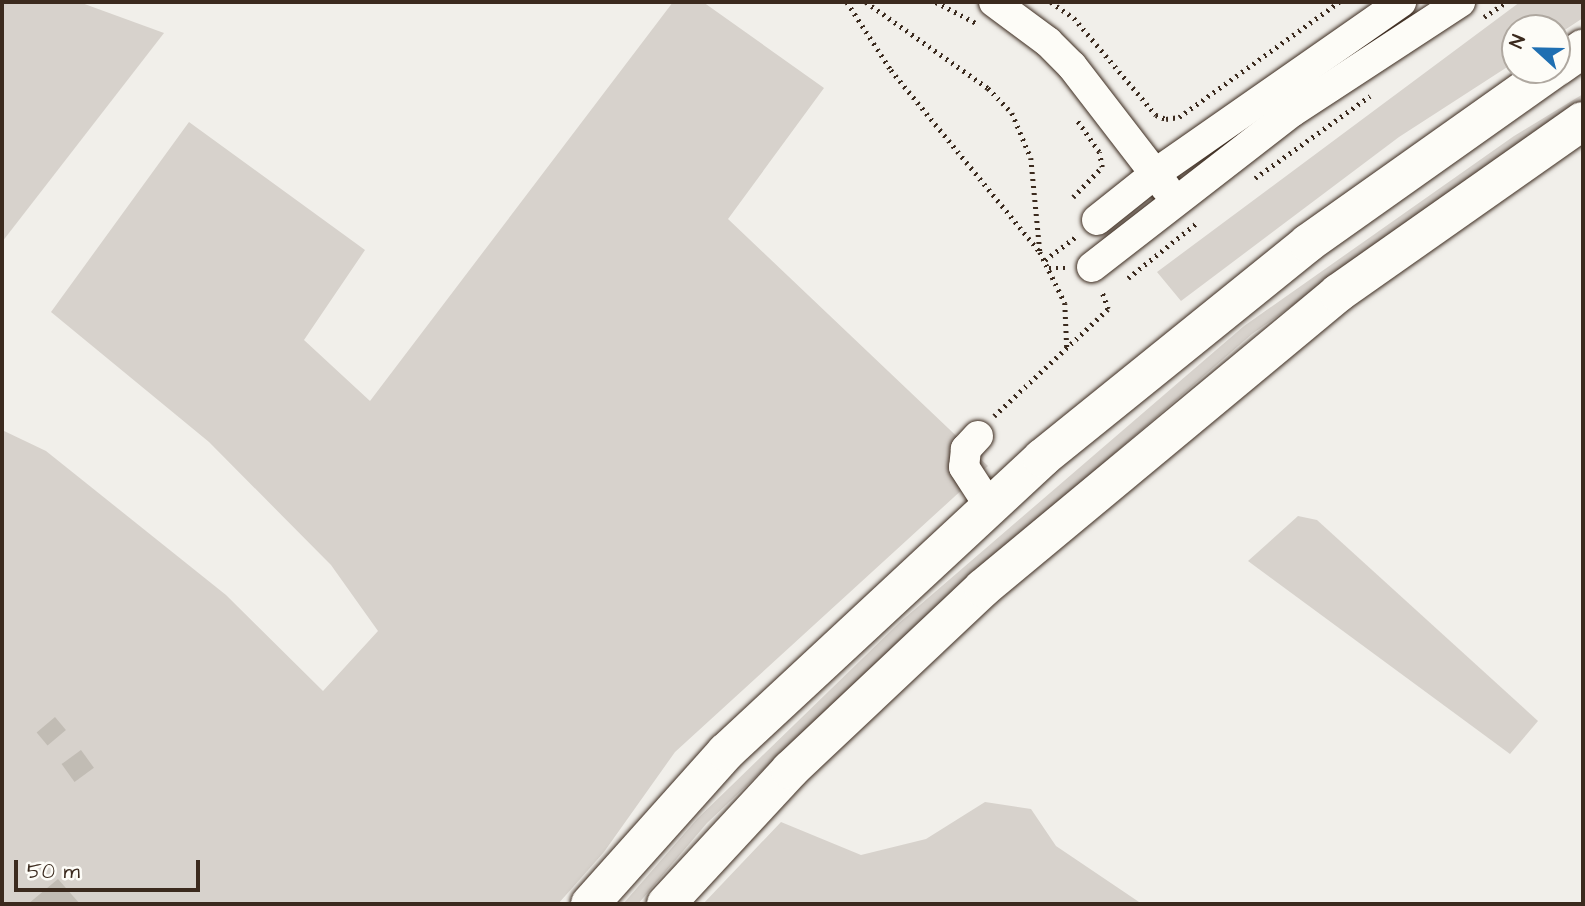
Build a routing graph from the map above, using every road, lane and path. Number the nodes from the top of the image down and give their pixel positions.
1 (847, 2) edge
2 (866, 2) edge
3 (936, 2) edge
4 (1051, 2) edge
5 (1339, 2) edge
6 (1401, 2) edge
7 (1506, 2) edge
8 (1468, 12) edge
9 (987, 13) edge
10 (1532, 84) edge
11 (1372, 95) dead end
12 (1068, 109) dead end
13 (1583, 121) edge
14 (1156, 173) junction
15 (1251, 181) dead end
16 (1073, 197) dead end
17 (1175, 199) junction
18 (1203, 218) dead end
19 (1097, 220) joint
20 (1040, 253) junction
21 (1045, 260) junction
22 (1092, 267) joint
23 (1128, 278) dead end
24 (1067, 348) junction
25 (978, 436) joint
26 (990, 507) junction
27 (590, 904) edge
28 (666, 904) edge

1 - 20 path
2 - 20 path
3 - 9 path
4 - 5 path
6 - 14 street
7 - 8 path
8 - 17 street
9 - 14 street
10 - 26 highway
11 - 15 path
12 - 16 path
13 - 28 highway
14 - 17 street
14 - 19 street
17 - 22 street
18 - 23 path
19 - 21 path
20 - 21 path
21 - 24 path
22 - 24 path
24 - 25 path
25 - 26 street
26 - 27 highway

